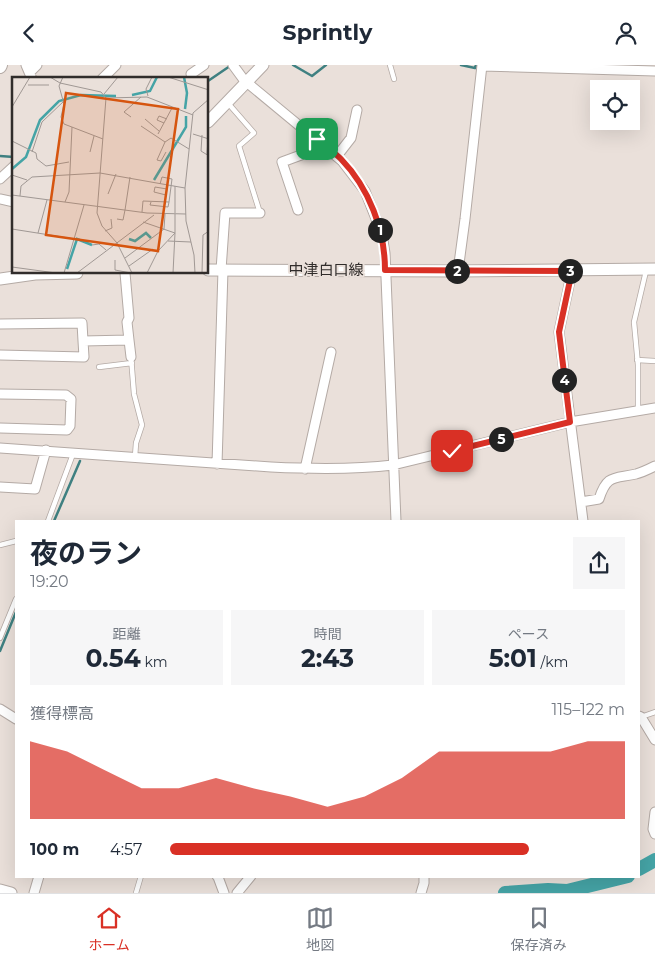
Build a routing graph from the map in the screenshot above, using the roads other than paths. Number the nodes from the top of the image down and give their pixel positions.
1 (37, 65) edge
2 (116, 65) edge
3 (204, 65) edge
4 (233, 65) edge
5 (263, 65) edge
6 (390, 65) edge
7 (480, 65) edge
8 (655, 71) edge
9 (29, 72) edge
10 (191, 74) dead end
11 (104, 77) edge
12 (394, 79) dead end
13 (247, 81) junction
14 (227, 102) junction
15 (357, 110) dead end
16 (209, 121) edge
17 (317, 139) junction
18 (337, 155) junction
19 (12, 168) edge
20 (0, 179) edge
21 (298, 210) dead end
22 (260, 213) joint
23 (651, 269) edge
24 (209, 270) edge
25 (222, 270) junction
26 (385, 270) junction
27 (458, 271) junction
28 (572, 271) junction
29 (31, 274) edge
30 (125, 274) edge
31 (0, 279) edge
32 (0, 324) edge
33 (129, 340) junction
34 (83, 341) junction
35 (331, 352) dead end
36 (0, 355) edge
37 (132, 360) junction
38 (637, 360) junction
39 (655, 361) edge
40 (99, 367) dead end
41 (0, 393) edge
42 (655, 408) edge
43 (638, 411) junction
44 (570, 422) junction
45 (0, 428) edge
46 (0, 448) edge
47 (46, 450) junction
48 (73, 453) junction
49 (134, 457) junction
50 (217, 464) junction
51 (393, 465) junction
52 (655, 466) edge
53 (305, 469) junction
54 (0, 487) edge
55 (581, 502) junction
56 (48, 520) edge
57 (396, 520) edge
58 (583, 520) edge
59 (15, 541) edge
60 (0, 545) edge
61 (15, 601) edge
62 (0, 638) edge
63 (0, 709) edge
64 (655, 712) edge
65 (640, 717) edge
66 (15, 718) edge
67 (655, 740) edge
68 (655, 812) edge
69 (655, 834) edge
70 (38, 878) edge
71 (141, 878) edge
72 (218, 878) edge
73 (249, 878) edge
74 (424, 878) edge
75 (0, 890) edge
76 (11, 893) edge
77 (34, 893) edge
78 (136, 893) edge
79 (224, 893) edge
80 (238, 893) edge
81 (421, 893) edge

1 - 9 street
2 - 11 street
3 - 10 street
4 - 13 street
5 - 13 main road
6 - 12 lane
7 - 8 street
7 - 27 street
13 - 14 main road
13 - 17 street
14 - 16 main road
14 - 22 lane
15 - 18 street
17 - 18 street
17 - 21 street
18 - 26 street
19 - 20 street
22 - 25 street
23 - 28 main road, 中津白口線
23 - 38 lane
24 - 25 main road, 中津白口線
25 - 26 main road, 中津白口線
25 - 50 street
26 - 27 main road, 中津白口線
26 - 51 street
27 - 28 main road, 中津白口線
28 - 44 street
29 - 31 main road
30 - 33 street
32 - 34 street
33 - 34 street
33 - 37 street
34 - 36 street
35 - 53 street
37 - 40 lane
37 - 49 lane
38 - 39 lane
38 - 43 lane
41 - 45 street
42 - 43 street
43 - 44 street
44 - 51 street
44 - 55 street
46 - 47 street
47 - 48 street
47 - 54 street
48 - 49 street
48 - 56 lane
49 - 50 street
50 - 53 street
51 - 53 street
51 - 57 street
52 - 55 street
55 - 58 street
59 - 60 lane
61 - 62 lane
63 - 66 street
64 - 65 lane
65 - 67 street
68 - 69 street
70 - 77 street
71 - 78 lane
72 - 79 street
73 - 80 street
74 - 81 street
75 - 76 main road

